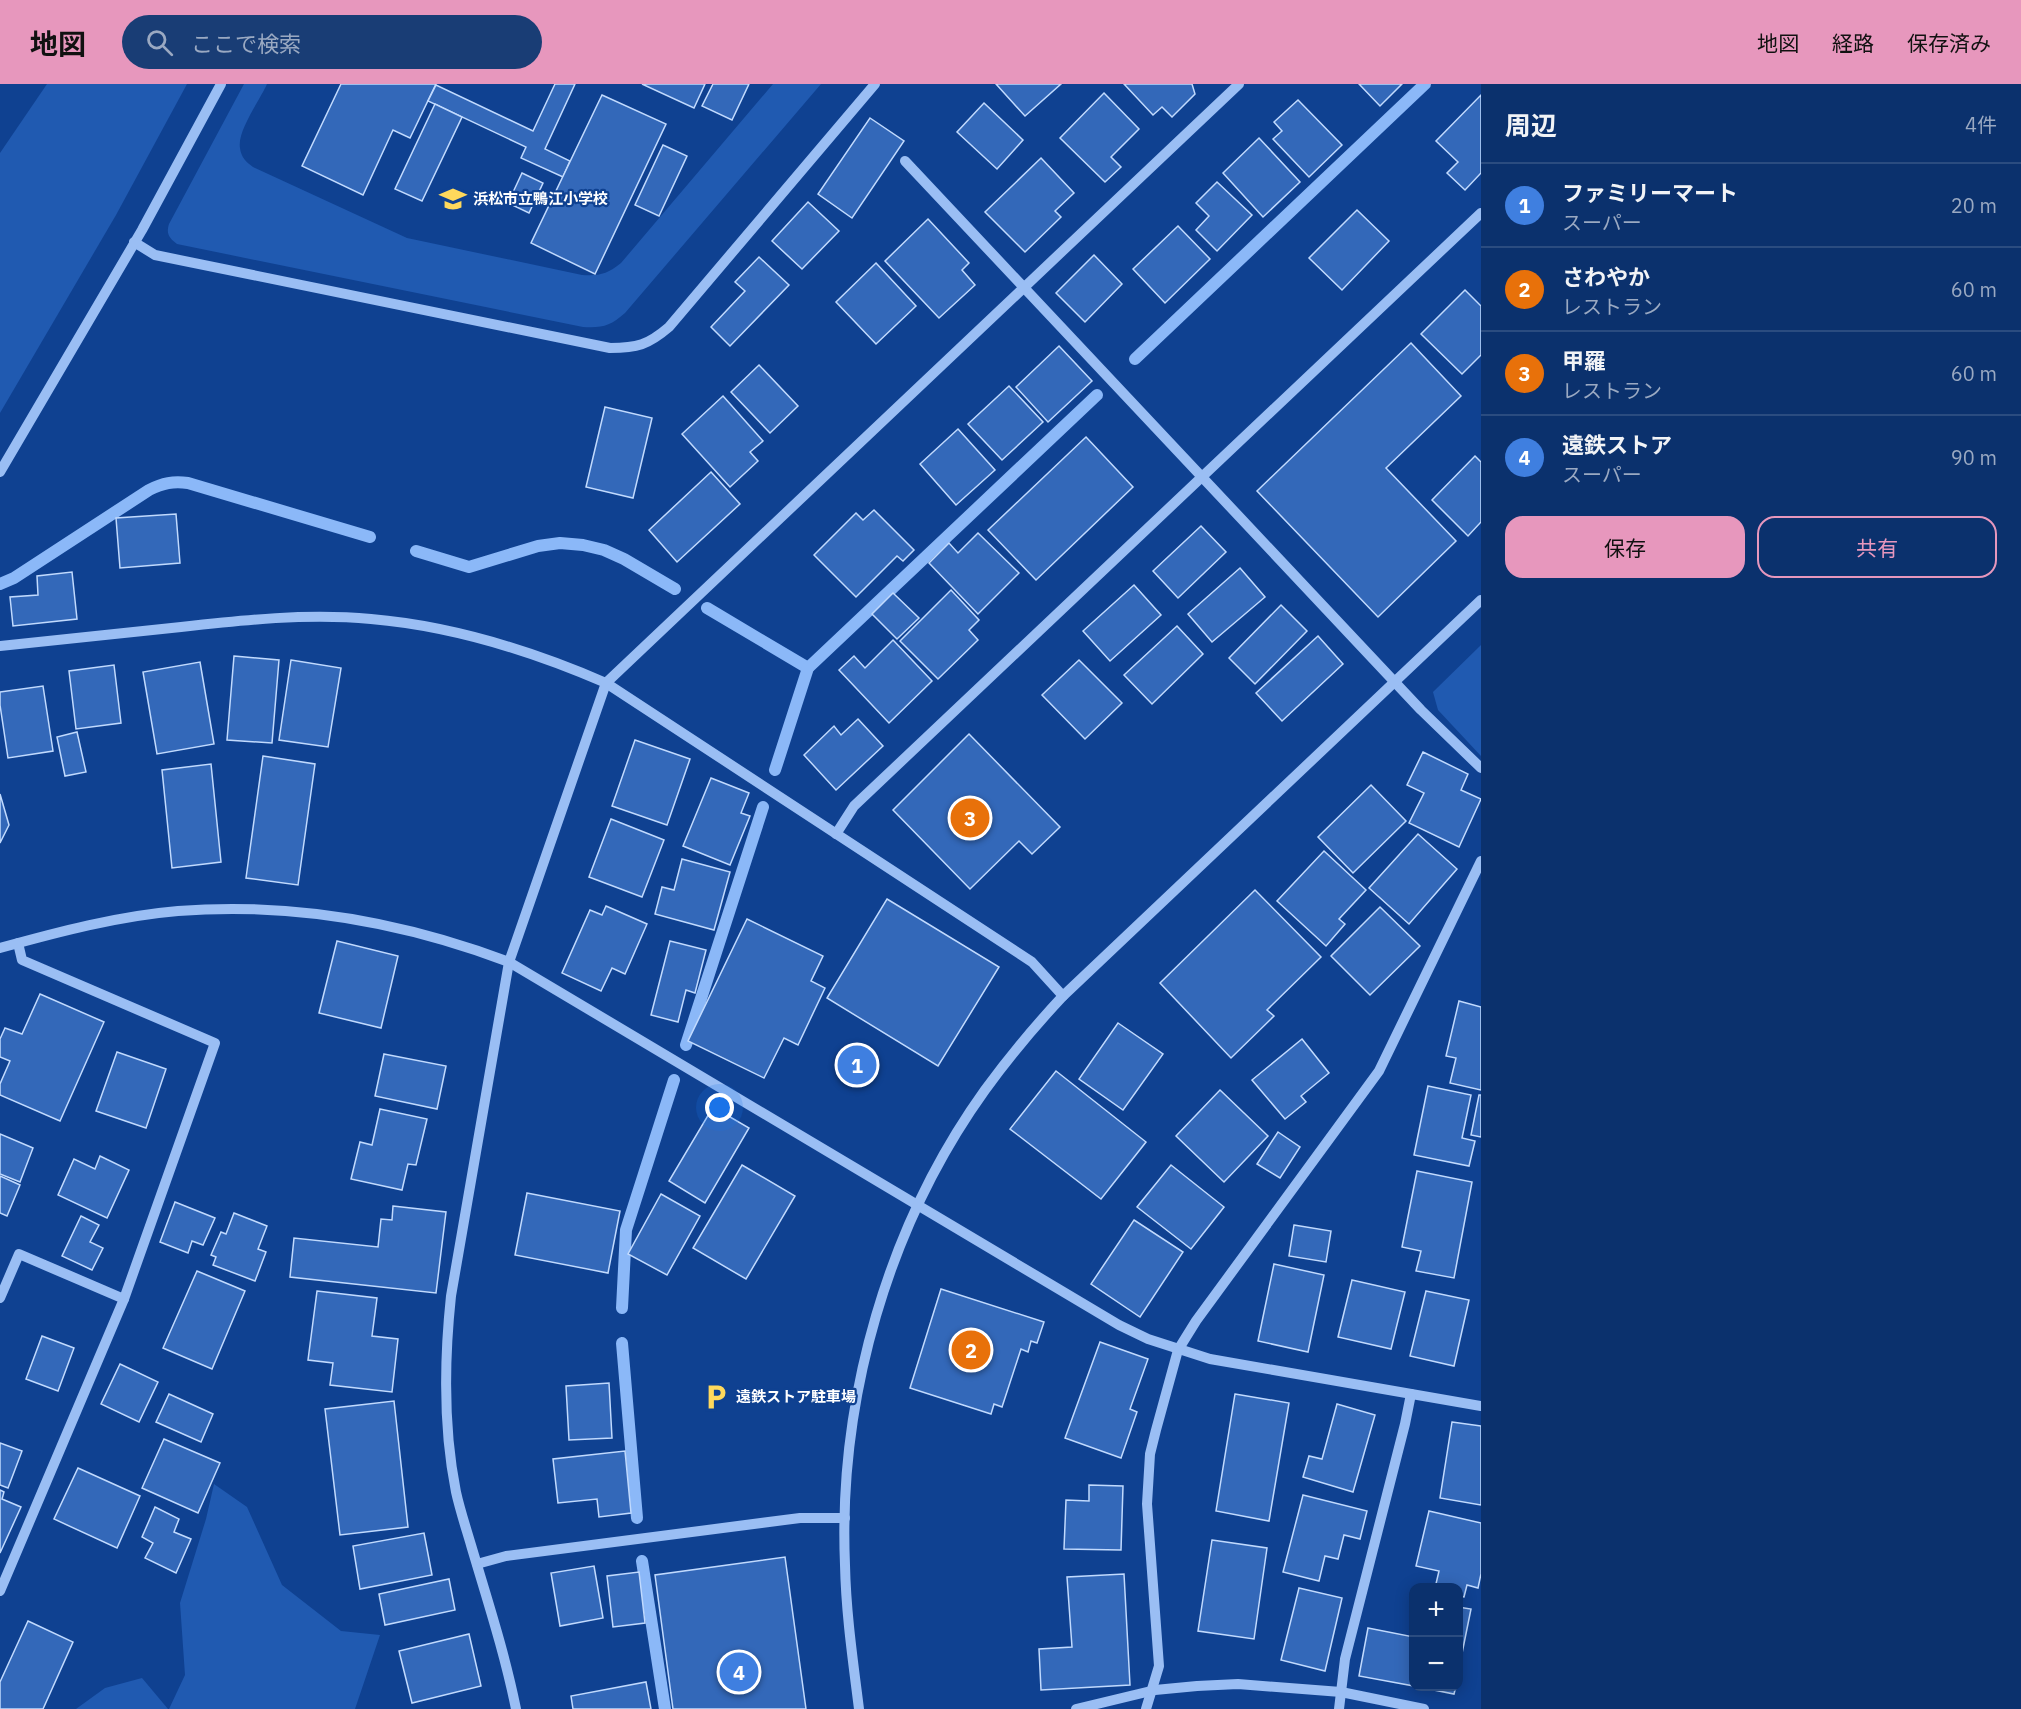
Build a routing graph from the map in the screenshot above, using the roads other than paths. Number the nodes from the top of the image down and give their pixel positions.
1 (221, 84) edge
2 (876, 84) edge
3 (1233, 86) edge
4 (905, 161) dead end
5 (1481, 213) edge
6 (134, 242) junction
7 (1024, 288) junction
8 (0, 472) edge
9 (1203, 477) junction
10 (1481, 600) edge
11 (0, 646) edge
12 (1395, 681) junction
13 (606, 683) junction
14 (1481, 768) edge
15 (836, 834) junction
16 (1481, 861) edge
17 (18, 943) junction
18 (0, 948) edge
19 (509, 962) junction
20 (1063, 996) junction
21 (918, 1205) junction
22 (0, 1298) edge
23 (124, 1299) junction
24 (1179, 1350) junction
25 (1411, 1394) junction
26 (1481, 1406) edge
27 (845, 1518) junction
28 (477, 1564) junction
29 (0, 1591) edge
30 (1152, 1691) junction
31 (1341, 1692) junction
32 (516, 1709) edge
33 (859, 1709) edge
34 (1076, 1709) edge
35 (1146, 1709) edge
36 (1338, 1709) edge
37 (1424, 1709) edge

1 - 6 street
2 - 6 street
3 - 7 street
4 - 7 street
5 - 9 street
6 - 8 street
7 - 9 street
7 - 13 street
9 - 12 street
9 - 15 street
10 - 12 street
11 - 13 street
12 - 14 street
12 - 20 street
13 - 15 street
13 - 19 street
15 - 20 street
16 - 24 street
17 - 18 street
17 - 19 street
17 - 23 street
19 - 21 street
19 - 28 street
20 - 21 street
21 - 24 street
21 - 27 street
22 - 23 street
23 - 29 street
24 - 25 street
24 - 30 street
25 - 26 street
25 - 31 street
27 - 28 street
27 - 33 street
28 - 32 street
30 - 31 street
30 - 34 street
30 - 35 street
31 - 36 street
31 - 37 street

